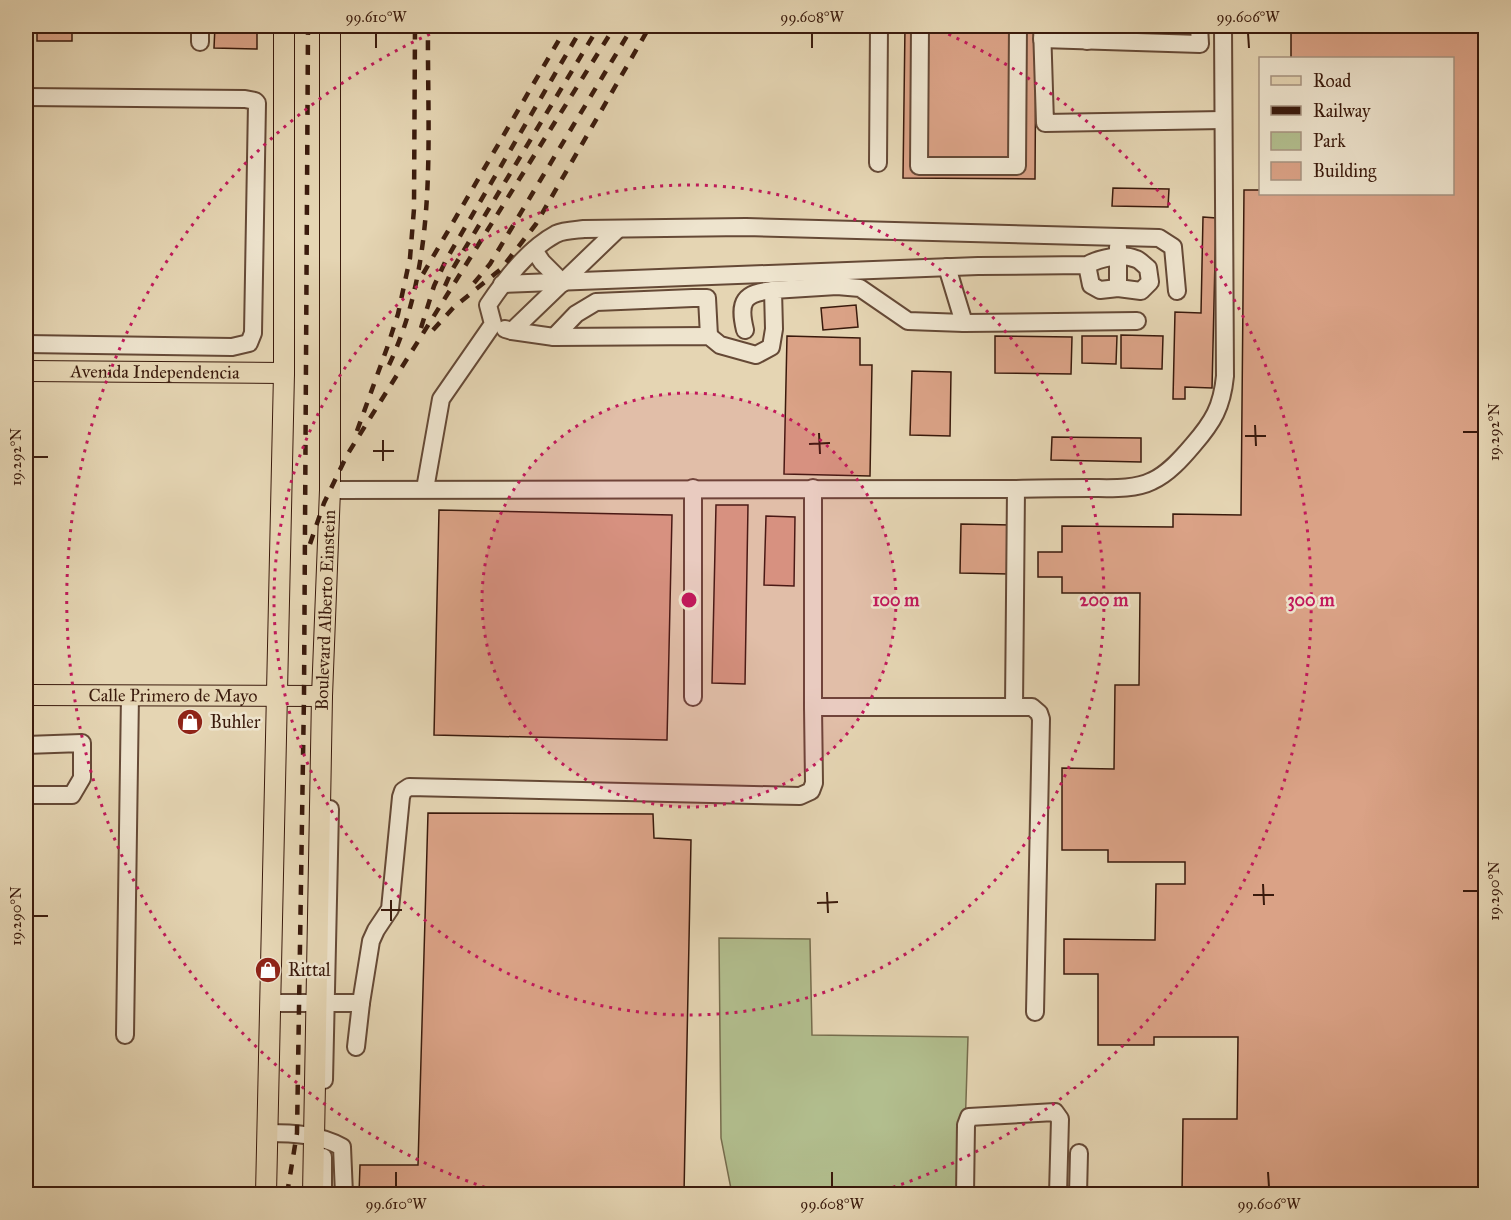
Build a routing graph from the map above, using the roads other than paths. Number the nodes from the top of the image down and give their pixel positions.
1 (284, 26) edge
2 (330, 26) edge
3 (879, 26) edge
4 (920, 26) edge
5 (1018, 26) edge
6 (1199, 26) edge
7 (1222, 26) edge
8 (1042, 32) edge
9 (1087, 33) edge
10 (26, 97) edge
11 (1223, 120) junction
12 (878, 163) dead end
13 (618, 229) junction
14 (1117, 238) junction
15 (534, 250) junction
16 (1119, 257) junction
17 (1087, 265) junction
18 (947, 267) junction
19 (708, 277) junction
20 (563, 283) junction
21 (502, 284) junction
22 (1118, 288) junction
23 (773, 290) junction
24 (1177, 291) dead end
25 (707, 298) junction
26 (1137, 321) dead end
27 (964, 323) junction
28 (493, 324) junction
29 (774, 329) junction
30 (745, 330) junction
31 (512, 331) junction
32 (709, 336) junction
33 (554, 337) junction
34 (26, 344) edge
35 (746, 351) junction
36 (26, 371) edge
37 (284, 374) junction
38 (693, 488) junction
39 (813, 488) junction
40 (425, 489) junction
41 (1016, 489) junction
42 (330, 490) junction
43 (26, 695) edge
44 (130, 695) junction
45 (276, 695) junction
46 (322, 696) junction
47 (693, 697) dead end
48 (813, 707) junction
49 (1014, 707) junction
50 (26, 745) edge
51 (26, 795) edge
52 (270, 1003) junction
53 (322, 1003) junction
54 (361, 1003) junction
55 (1035, 1011) dead end
56 (125, 1035) dead end
57 (356, 1047) dead end
58 (268, 1133) junction
59 (318, 1138) junction
60 (1079, 1153) dead end
61 (266, 1194) edge
62 (313, 1194) edge
63 (323, 1194) edge
64 (344, 1194) edge
65 (965, 1194) edge
66 (1058, 1194) edge
67 (1078, 1194) edge

1 - 37 main road
2 - 42 main road, Boulevard Alberto Einstein
3 - 12 lane
4 - 5 lane
6 - 9 lane
7 - 11 lane
8 - 9 lane
8 - 11 lane
10 - 34 lane
11 - 41 lane
13 - 14 lane
13 - 15 lane
13 - 20 lane
14 - 16 lane
14 - 24 lane
15 - 20 lane
15 - 21 lane
16 - 17 lane
16 - 22 lane
16 - 22 lane
17 - 18 lane
17 - 22 lane
18 - 19 lane
18 - 27 lane
19 - 20 lane
19 - 25 lane
20 - 21 lane
20 - 31 lane
21 - 28 lane
23 - 27 lane
23 - 29 lane
23 - 30 lane
25 - 32 lane
25 - 33 lane
26 - 27 lane
28 - 31 lane
28 - 40 lane
29 - 30 lane
29 - 35 lane
30 - 35 lane
31 - 33 lane
32 - 33 lane
32 - 35 lane
36 - 37 main road, Avenida Independencia
37 - 45 main road
38 - 39 lane
38 - 40 lane
38 - 47 lane
39 - 41 lane
39 - 48 lane
40 - 42 lane
41 - 49 lane
42 - 46 main road, Boulevard Alberto Einstein
43 - 44 main road, Calle Primero de Mayo
44 - 45 main road, Calle Primero de Mayo
44 - 56 lane
45 - 46 main road, Calle Primero de Mayo
45 - 52 main road
46 - 53 main road, Boulevard Alberto Einstein
48 - 49 lane
48 - 54 lane
49 - 55 lane
50 - 51 lane
52 - 53 lane
52 - 58 main road
53 - 54 lane
53 - 59 main road, Boulevard Alberto Einstein
54 - 57 lane
58 - 59 lane
58 - 61 main road
59 - 62 main road, Boulevard Alberto Einstein
59 - 63 lane
59 - 64 lane
60 - 67 lane
65 - 66 lane

